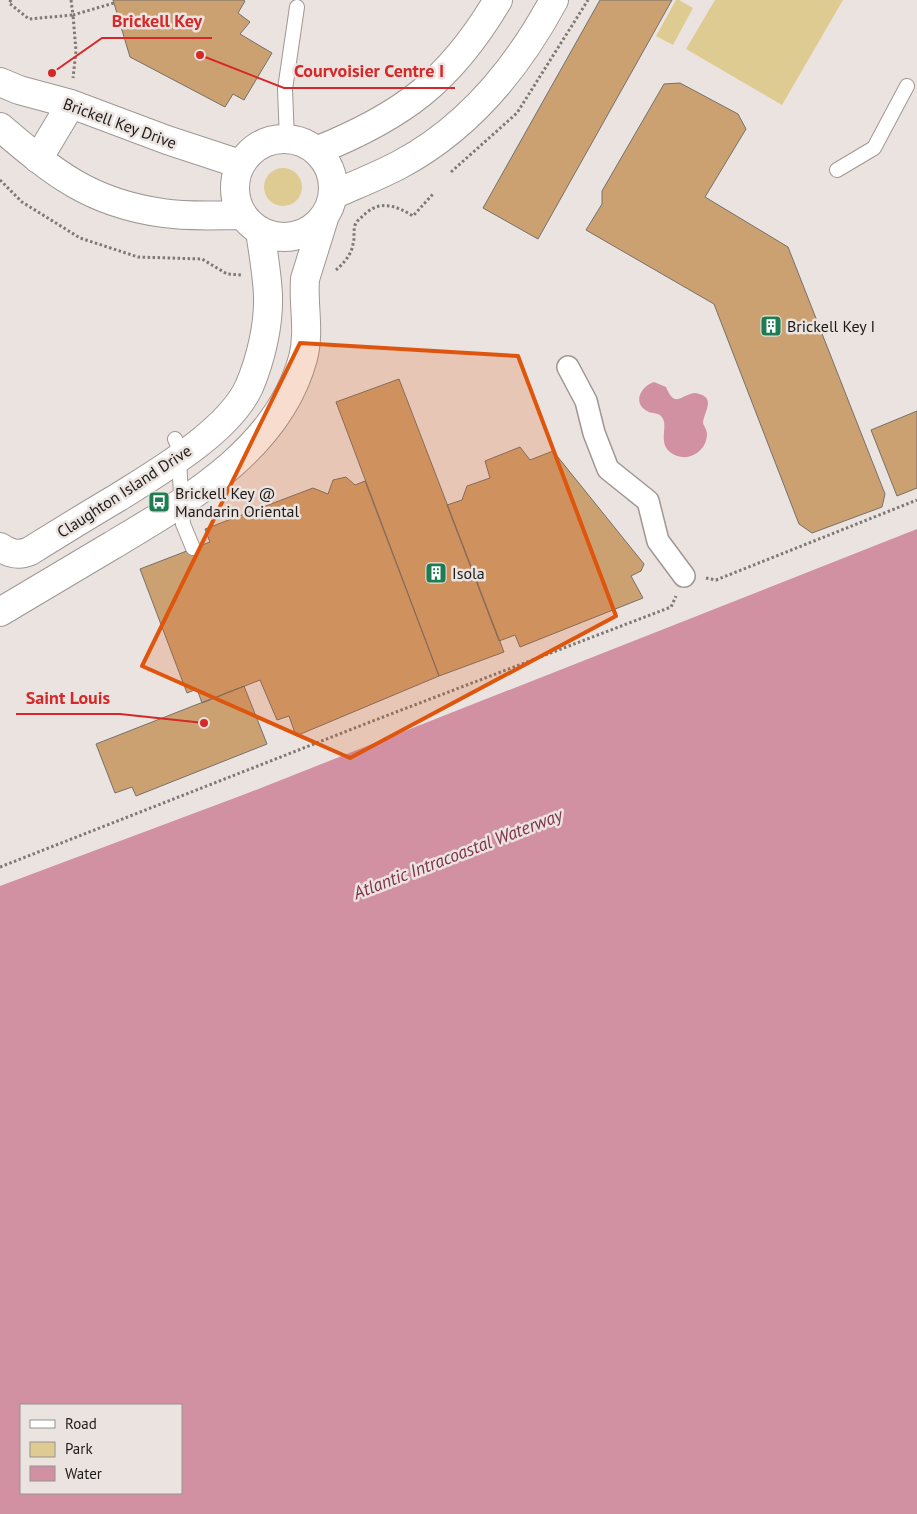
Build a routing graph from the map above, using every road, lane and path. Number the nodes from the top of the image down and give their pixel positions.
1 (11, 0) edge
2 (71, 0) edge
3 (498, 0) edge
4 (554, 0) edge
5 (114, 3) dead end
6 (297, 8) dead end
7 (73, 15) junction
8 (0, 82) edge
9 (907, 86) dead end
10 (71, 104) junction
11 (0, 127) edge
12 (287, 140) junction
13 (316, 151) junction
14 (38, 159) junction
15 (240, 164) junction
16 (836, 170) dead end
17 (0, 180) edge
18 (433, 194) dead end
19 (329, 205) junction
20 (252, 223) junction
21 (333, 272) dead end
22 (245, 275) dead end
23 (568, 367) dead end
24 (177, 448) junction
25 (917, 500) edge
26 (182, 503) junction
27 (0, 547) edge
28 (193, 548) dead end
29 (684, 576) junction
30 (0, 612) edge
31 (0, 867) edge

1 - 7 path
2 - 7 path
3 - 13 street
4 - 19 street
5 - 7 path
6 - 12 lane
7 - 10 path
8 - 10 street, Brickell Key Drive
9 - 16 lane
10 - 14 street
10 - 15 street, Brickell Key Drive
11 - 14 street
12 - 13 street
12 - 15 street
13 - 19 street
14 - 20 street
15 - 20 street
17 - 22 path
18 - 21 path
19 - 20 street
19 - 26 street
20 - 24 street, Claughton Island Drive
23 - 29 street
24 - 26 lane
24 - 27 street, Claughton Island Drive
25 - 29 path
26 - 28 lane
26 - 30 street
29 - 31 path

